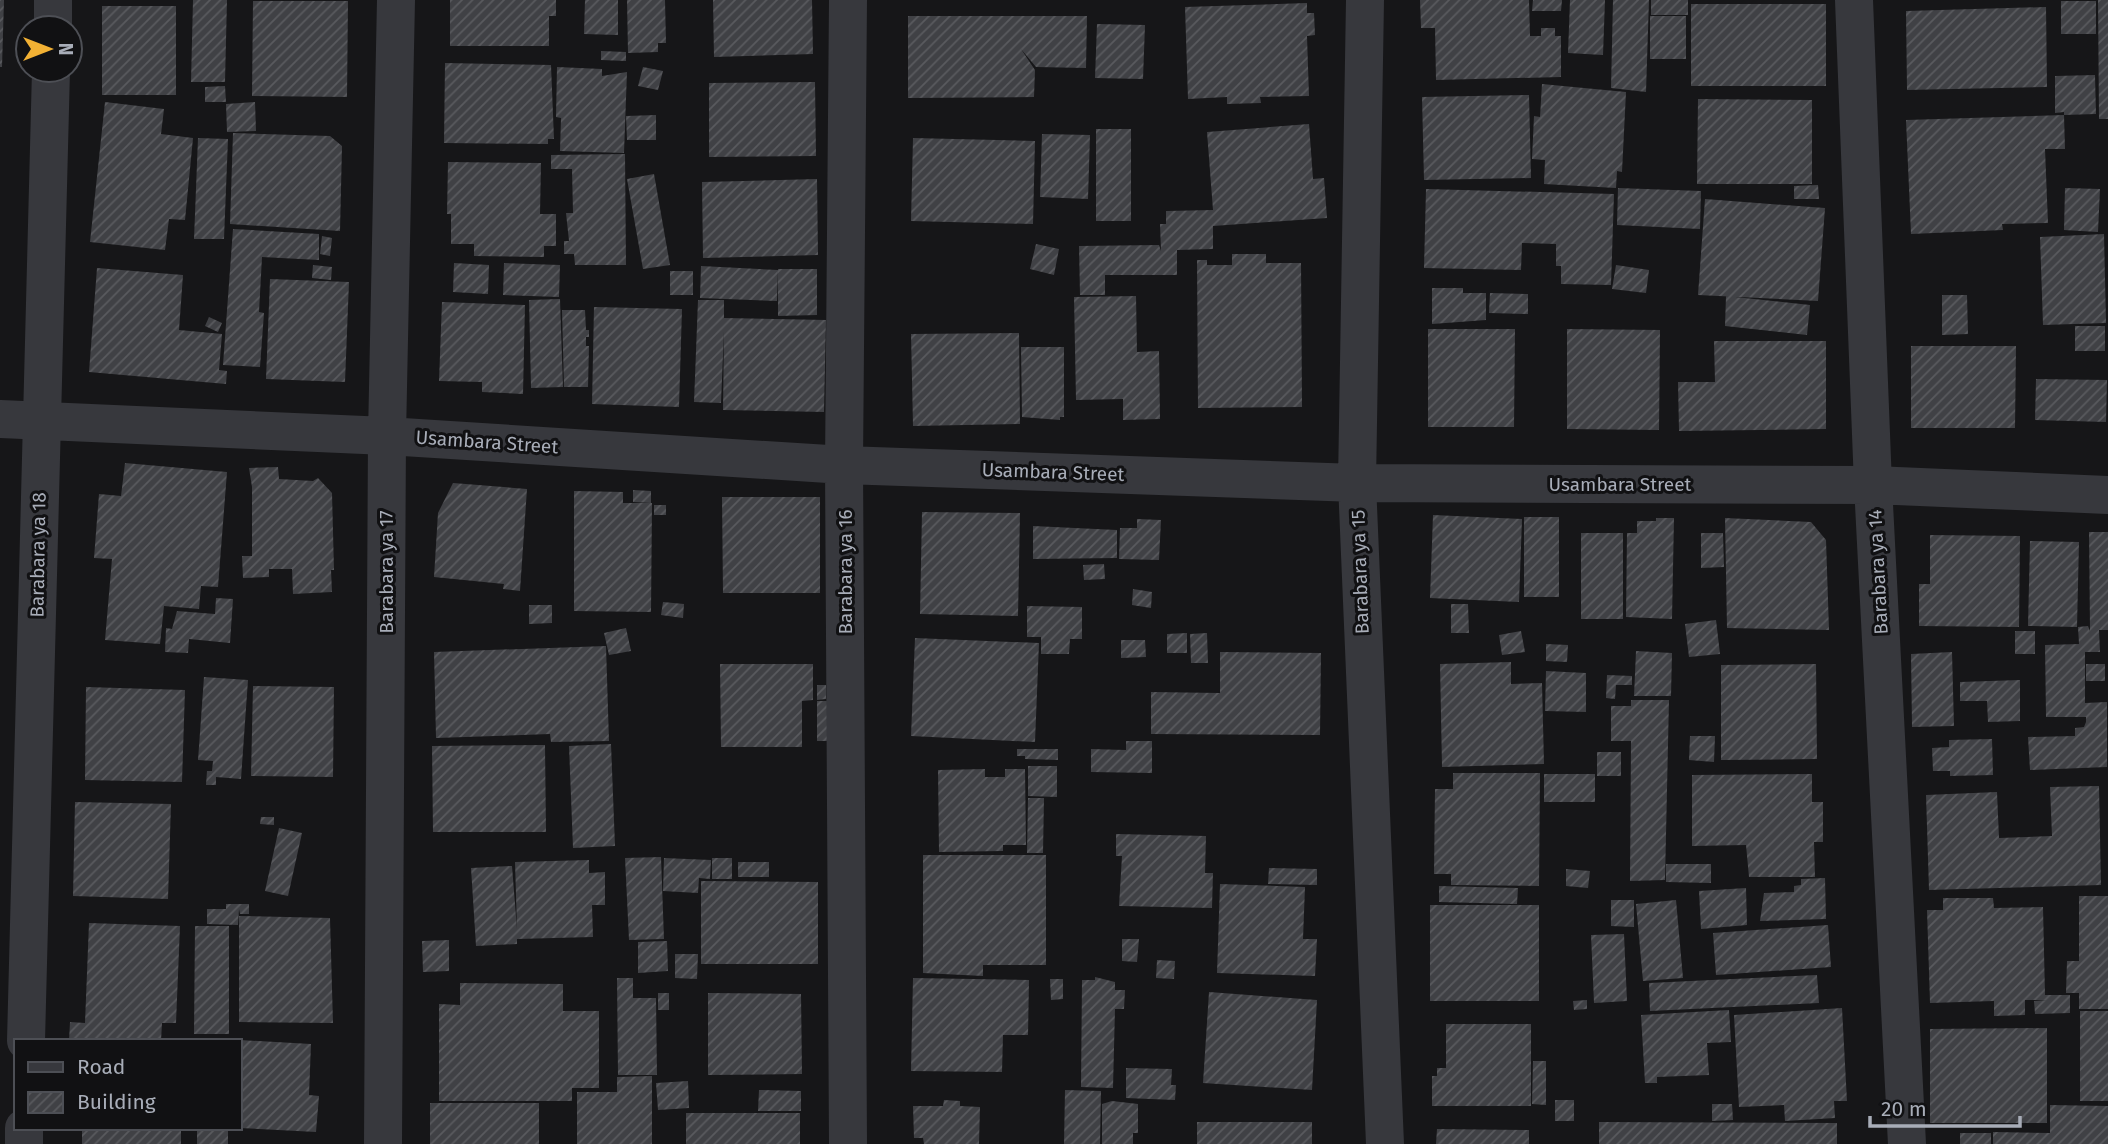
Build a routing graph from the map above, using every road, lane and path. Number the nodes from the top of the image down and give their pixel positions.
1 (396, 0) edge
2 (848, 0) edge
3 (1365, 0) edge
4 (1854, 0) edge
5 (51, 84) edge
6 (0, 419) edge
7 (41, 421) junction
8 (387, 436) junction
9 (844, 465) junction
10 (1357, 482) junction
11 (1873, 485) junction
12 (2108, 495) edge
13 (26, 1039) edge
14 (383, 1144) edge
15 (848, 1144) edge
16 (1385, 1144) edge
17 (1907, 1144) edge

1 - 8 street, Barabara ya 17
2 - 9 street, Barabara ya 16
3 - 10 street, Barabara ya 15
4 - 11 street, Barabara ya 14
5 - 7 street, Barabara ya 18
6 - 7 street, Usambara Street
7 - 8 street, Usambara Street
7 - 13 street, Barabara ya 18
8 - 9 street, Usambara Street
8 - 14 street, Barabara ya 17
9 - 10 street, Usambara Street
9 - 15 street, Barabara ya 16
10 - 11 street, Usambara Street
10 - 16 street, Barabara ya 15
11 - 12 street, Usambara Street
11 - 17 street, Barabara ya 14

